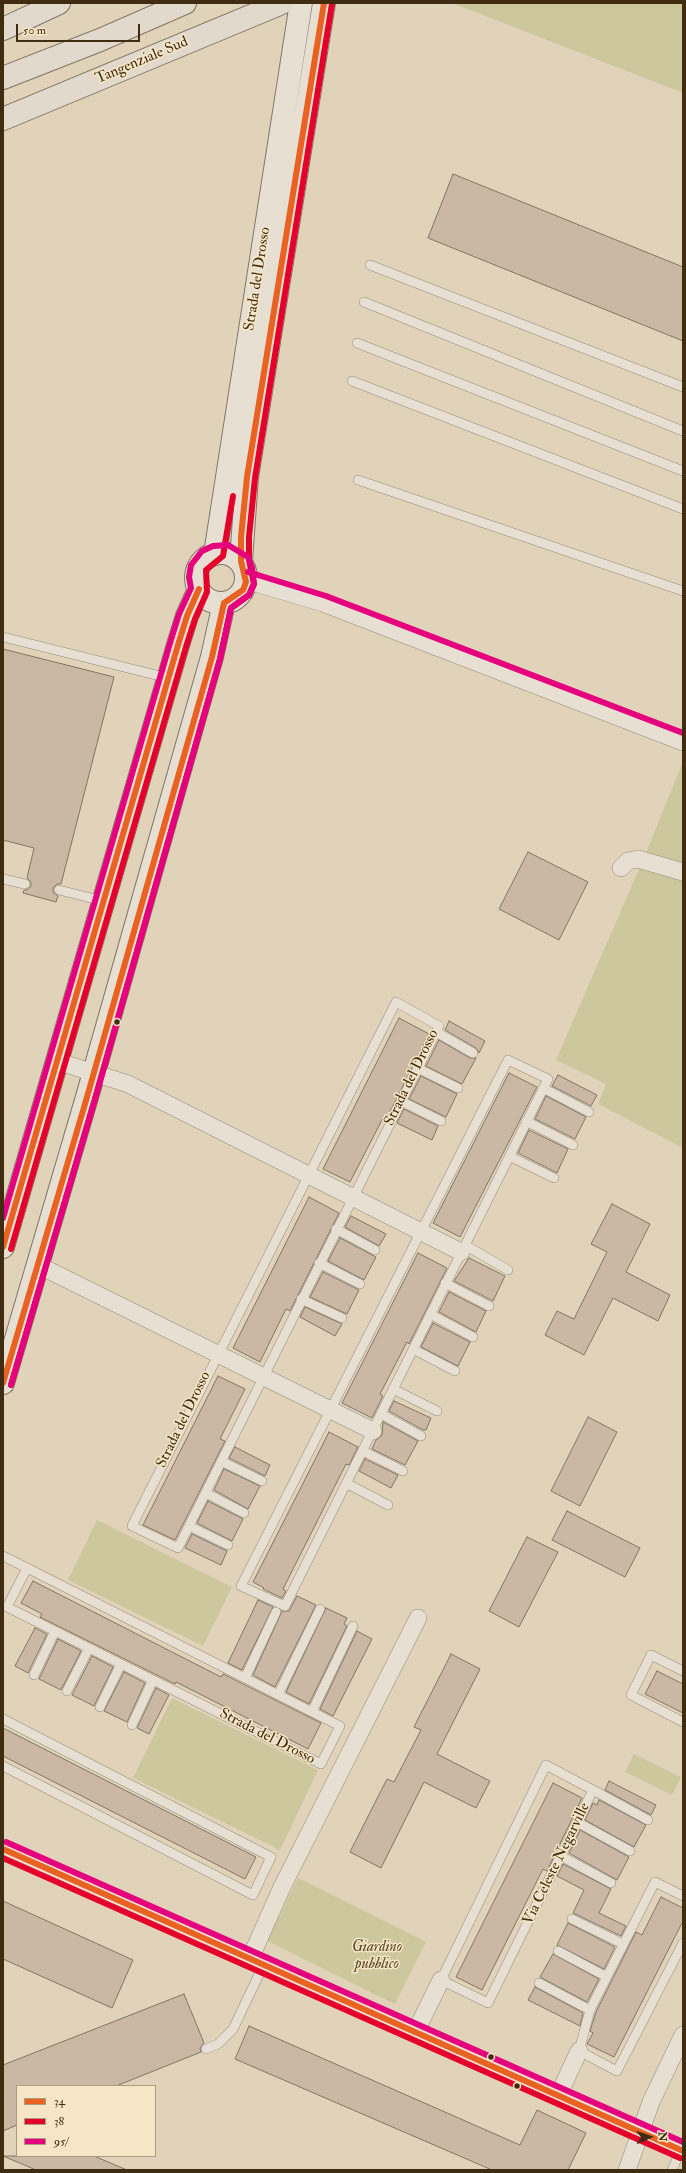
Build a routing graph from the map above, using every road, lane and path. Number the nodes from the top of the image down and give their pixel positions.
1 (59, 3) edge
2 (185, 3) edge
3 (282, 3) edge
4 (301, 3) edge
5 (324, 3) edge
6 (3, 29) edge
7 (3, 78) edge
8 (3, 118) edge
9 (370, 265) dead end
10 (364, 302) dead end
11 (357, 343) dead end
12 (352, 381) dead end
13 (683, 387) edge
14 (683, 431) edge
15 (683, 471) edge
16 (358, 480) dead end
17 (683, 509) edge
18 (215, 554) junction
19 (243, 570) junction
20 (199, 589) junction
21 (683, 591) edge
22 (224, 603) junction
23 (3, 637) edge
24 (168, 678) junction
25 (683, 742) edge
26 (621, 868) dead end
27 (683, 872) edge
28 (3, 880) edge
29 (25, 884) dead end
30 (59, 890) dead end
31 (103, 902) junction
32 (436, 1032) junction
33 (473, 1053) dead end
34 (57, 1061) junction
35 (418, 1068) junction
36 (94, 1072) junction
37 (458, 1088) dead end
38 (543, 1088) junction
39 (401, 1101) junction
40 (589, 1112) dead end
41 (441, 1121) dead end
42 (526, 1121) junction
43 (574, 1145) dead end
44 (509, 1156) junction
45 (308, 1175) junction
46 (554, 1178) dead end
47 (352, 1197) junction
48 (336, 1229) junction
49 (421, 1231) junction
50 (3, 1247) edge
51 (463, 1248) junction
52 (375, 1250) dead end
53 (319, 1263) junction
54 (38, 1265) junction
55 (508, 1270) dead end
56 (445, 1283) junction
57 (360, 1284) dead end
58 (301, 1299) junction
59 (489, 1306) dead end
60 (430, 1314) junction
61 (342, 1318) dead end
62 (473, 1337) dead end
63 (413, 1349) junction
64 (217, 1354) junction
65 (455, 1371) dead end
66 (262, 1377) junction
67 (3, 1383) edge
68 (394, 1389) junction
69 (329, 1411) junction
70 (437, 1411) dead end
71 (381, 1414) junction
72 (372, 1431) junction
73 (421, 1436) dead end
74 (363, 1451) junction
75 (221, 1461) junction
76 (403, 1471) dead end
77 (262, 1481) dead end
78 (346, 1483) junction
79 (206, 1493) junction
80 (388, 1505) dead end
81 (244, 1513) dead end
82 (189, 1526) junction
83 (228, 1545) dead end
84 (3, 1556) edge
85 (27, 1568) junction
86 (320, 1609) dead end
87 (276, 1612) dead end
88 (418, 1618) dead end
89 (353, 1626) dead end
90 (55, 1631) junction
91 (89, 1648) junction
92 (121, 1664) junction
93 (683, 1671) edge
94 (34, 1675) dead end
95 (245, 1678) junction
96 (153, 1680) junction
97 (67, 1691) dead end
98 (278, 1695) junction
99 (100, 1706) dead end
100 (312, 1712) junction
101 (3, 1719) edge
102 (683, 1722) edge
103 (132, 1725) dead end
104 (3, 1766) edge
105 (593, 1790) junction
106 (648, 1820) dead end
107 (578, 1822) junction
108 (3, 1849) edge
109 (630, 1851) dead end
110 (561, 1856) junction
111 (611, 1883) dead end
112 (683, 1896) edge
113 (572, 1919) dead end
114 (683, 1943) edge
115 (623, 1944) junction
116 (558, 1951) dead end
117 (257, 1961) junction
118 (607, 1977) junction
119 (441, 1980) junction
120 (538, 1983) dead end
121 (590, 2010) junction
122 (416, 2031) junction
123 (683, 2035) edge
124 (206, 2049) dead end
125 (579, 2051) junction
126 (558, 2096) junction
127 (641, 2132) junction
128 (682, 2150) edge
129 (627, 2170) edge
130 (672, 2170) edge

1 - 6 highway
2 - 7 highway
3 - 8 highway, Tangenziale Sud
4 - 18 street, Strada del Drosso
5 - 19 street, Strada del Drosso
9 - 13 lane
10 - 14 lane
11 - 15 lane
12 - 17 lane
16 - 21 lane
18 - 19 street
18 - 20 street
19 - 22 street
19 - 25 street
20 - 22 street
20 - 24 street
22 - 36 street
23 - 24 lane
24 - 31 street
26 - 27 street
28 - 29 lane
30 - 31 lane
31 - 34 street
32 - 33 lane
32 - 35 lane, Strada del Drosso
32 - 45 lane, Strada del Drosso
34 - 36 street
34 - 50 street
35 - 37 lane
35 - 39 lane, Strada del Drosso
36 - 45 street
36 - 54 street
38 - 40 lane
38 - 42 lane
38 - 49 lane
39 - 41 lane
39 - 47 lane, Strada del Drosso
42 - 43 lane
42 - 44 lane
44 - 46 lane
44 - 51 lane
45 - 47 street
45 - 64 lane, Strada del Drosso
47 - 48 lane, Strada del Drosso
47 - 49 street
48 - 52 lane
48 - 53 lane, Strada del Drosso
49 - 51 street
49 - 69 lane
51 - 55 lane
51 - 56 lane
53 - 57 lane
53 - 58 lane, Strada del Drosso
54 - 64 street, Strada del Drosso
54 - 67 street
56 - 59 lane
56 - 60 lane
58 - 61 lane
58 - 66 lane, Strada del Drosso
60 - 62 lane
60 - 63 lane
63 - 65 lane
63 - 68 lane
64 - 66 street, Strada del Drosso
64 - 82 lane, Strada del Drosso
66 - 69 street, Strada del Drosso
66 - 75 lane, Strada del Drosso
68 - 70 lane
68 - 71 lane
69 - 72 street, Strada del Drosso
69 - 78 lane
71 - 72 lane
71 - 73 lane
72 - 74 lane
74 - 76 lane
74 - 78 lane
75 - 77 lane
75 - 79 lane, Strada del Drosso
78 - 80 lane
79 - 81 lane
79 - 82 lane, Strada del Drosso
82 - 83 lane
84 - 85 lane, Strada del Drosso
85 - 90 lane, Strada del Drosso
85 - 95 lane, Strada del Drosso
86 - 98 lane
87 - 95 lane
88 - 117 street
89 - 100 lane
90 - 91 lane, Strada del Drosso
90 - 94 lane
91 - 92 lane, Strada del Drosso
91 - 97 lane
92 - 96 lane, Strada del Drosso
92 - 99 lane
93 - 102 lane
95 - 98 lane, Strada del Drosso
96 - 100 lane, Strada del Drosso
96 - 103 lane
98 - 100 lane, Strada del Drosso
101 - 104 lane
105 - 106 lane
105 - 107 lane, Via Celeste Negarville
105 - 119 lane, Via Celeste Negarville
107 - 109 lane
107 - 110 lane, Via Celeste Negarville
108 - 117 street
110 - 111 lane
110 - 119 lane, Via Celeste Negarville
112 - 115 lane
113 - 115 lane
114 - 125 lane
115 - 118 lane
116 - 118 lane
117 - 122 street
117 - 124 lane
118 - 121 lane
119 - 122 street, Via Celeste Negarville
120 - 121 lane
121 - 125 lane
122 - 126 street
123 - 127 street
125 - 126 street
126 - 127 street
127 - 128 street
127 - 129 street
128 - 130 lane

